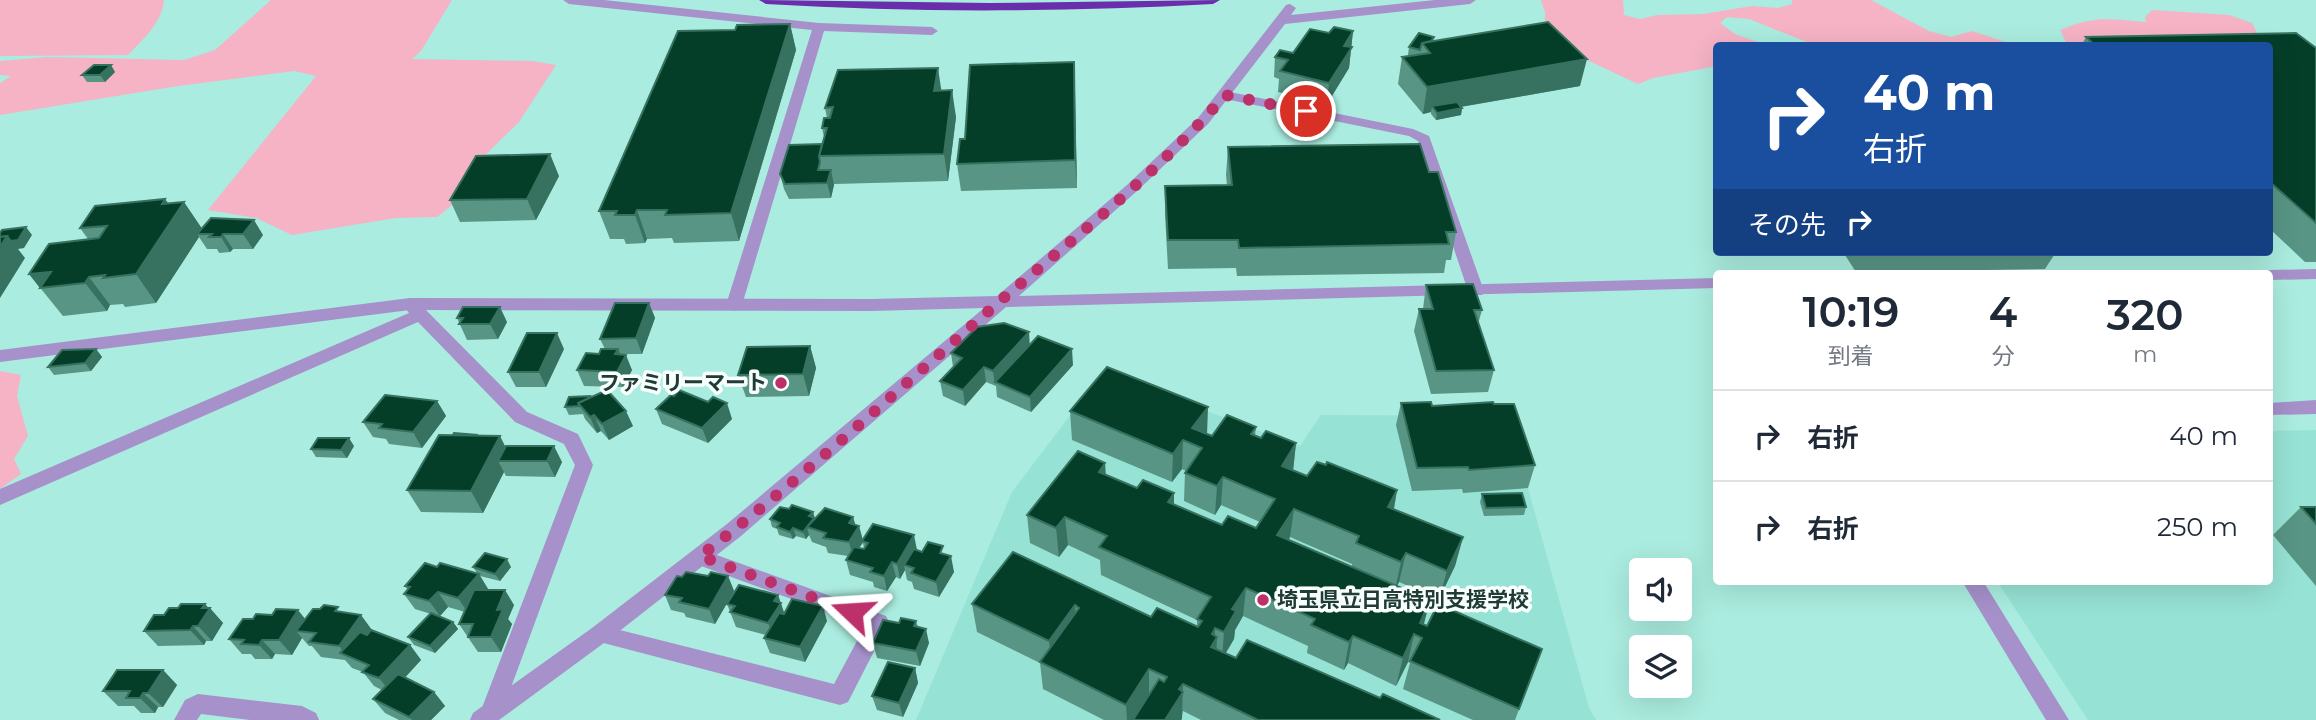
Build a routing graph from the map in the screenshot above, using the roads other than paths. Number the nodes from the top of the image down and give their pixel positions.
1 (569, 0) edge
2 (766, 0) edge
3 (1213, 0) edge
4 (1470, 0) edge
5 (596, 1) edge
6 (819, 27) junction
7 (932, 31) dead end
8 (1225, 95) junction
9 (2316, 274) edge
10 (2273, 275) edge
11 (1713, 283) edge
12 (1476, 291) junction
13 (1000, 301) junction
14 (734, 305) junction
15 (415, 309) junction
16 (0, 356) edge
17 (2316, 407) edge
18 (2273, 408) edge
19 (0, 497) edge
20 (700, 556) junction
21 (1975, 585) edge
22 (600, 634) junction
23 (486, 716) edge
24 (185, 720) edge
25 (308, 720) edge
26 (2059, 720) edge

1 - 5 street
2 - 3 highway
4 - 8 street
5 - 6 street
6 - 7 street
6 - 14 street
8 - 12 street
8 - 13 street
9 - 10 street
11 - 12 street
12 - 13 street
13 - 14 street
13 - 20 street
14 - 15 street
15 - 16 street
15 - 19 street
15 - 23 street
17 - 18 street
20 - 22 street
20 - 22 street
21 - 26 street
22 - 23 street
24 - 25 street

